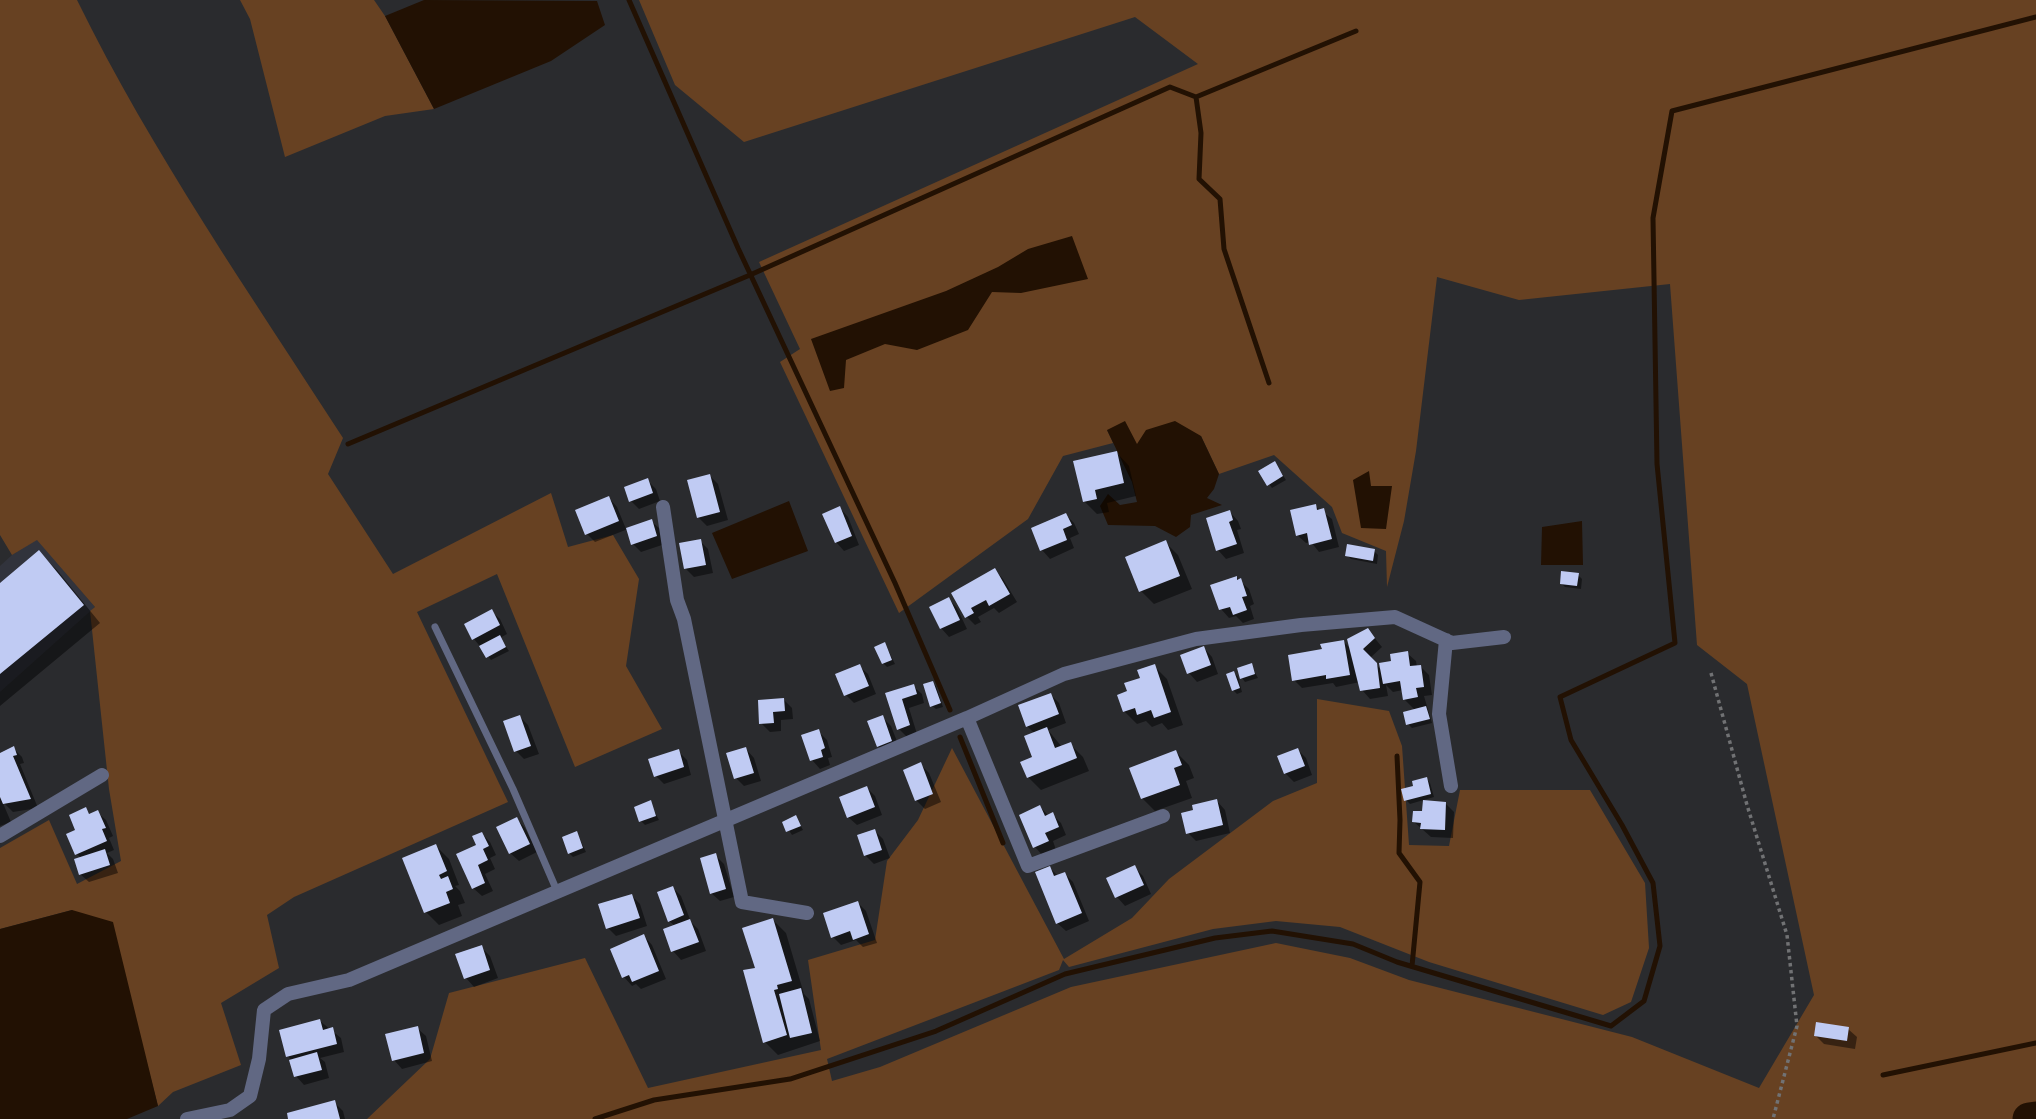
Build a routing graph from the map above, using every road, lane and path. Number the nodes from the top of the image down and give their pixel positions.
1 (663, 507) dead end
2 (435, 627) dead end
3 (1504, 637) dead end
4 (1446, 640) junction
5 (1710, 673) dead end
6 (967, 718) junction
7 (102, 775) dead end
8 (1451, 786) dead end
9 (1163, 816) dead end
10 (724, 821) junction
11 (0, 836) edge
12 (558, 892) junction
13 (807, 913) dead end
14 (187, 1119) edge
15 (1773, 1119) edge

1 - 10 street
2 - 12 lane
3 - 4 street
4 - 6 street
4 - 8 street
5 - 15 path
6 - 9 street
6 - 10 street
7 - 11 street
10 - 12 street
10 - 13 street
12 - 14 street

